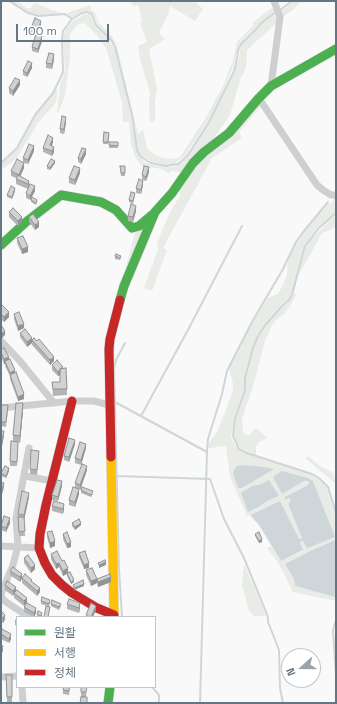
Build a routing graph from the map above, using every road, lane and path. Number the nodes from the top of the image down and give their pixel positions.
1 (274, 1) edge
2 (336, 49) edge
3 (271, 86) junction
4 (258, 99) junction
5 (336, 195) edge
6 (155, 212) junction
7 (1, 245) edge
8 (1, 341) edge
9 (72, 401) junction
10 (54, 403) junction
11 (109, 405) junction
12 (1, 408) edge
13 (29, 448) dead end
14 (25, 476) junction
15 (52, 481) junction
16 (1, 546) edge
17 (18, 546) junction
18 (39, 548) junction
19 (27, 616) edge
20 (114, 616) edge
21 (16, 676) edge
22 (1, 677) edge
23 (22, 688) edge
24 (110, 688) edge
25 (23, 703) edge
26 (108, 703) edge

1 - 3 street
2 - 3 street
3 - 4 street
4 - 5 street
4 - 6 street
6 - 7 street
6 - 11 street
8 - 10 street
9 - 10 street
9 - 11 street
9 - 15 street
10 - 12 street
11 - 20 street
13 - 14 street
14 - 15 street
14 - 17 street
15 - 18 street
16 - 17 street
17 - 18 street
17 - 19 street
18 - 20 street
21 - 22 street
23 - 25 street
24 - 26 street

